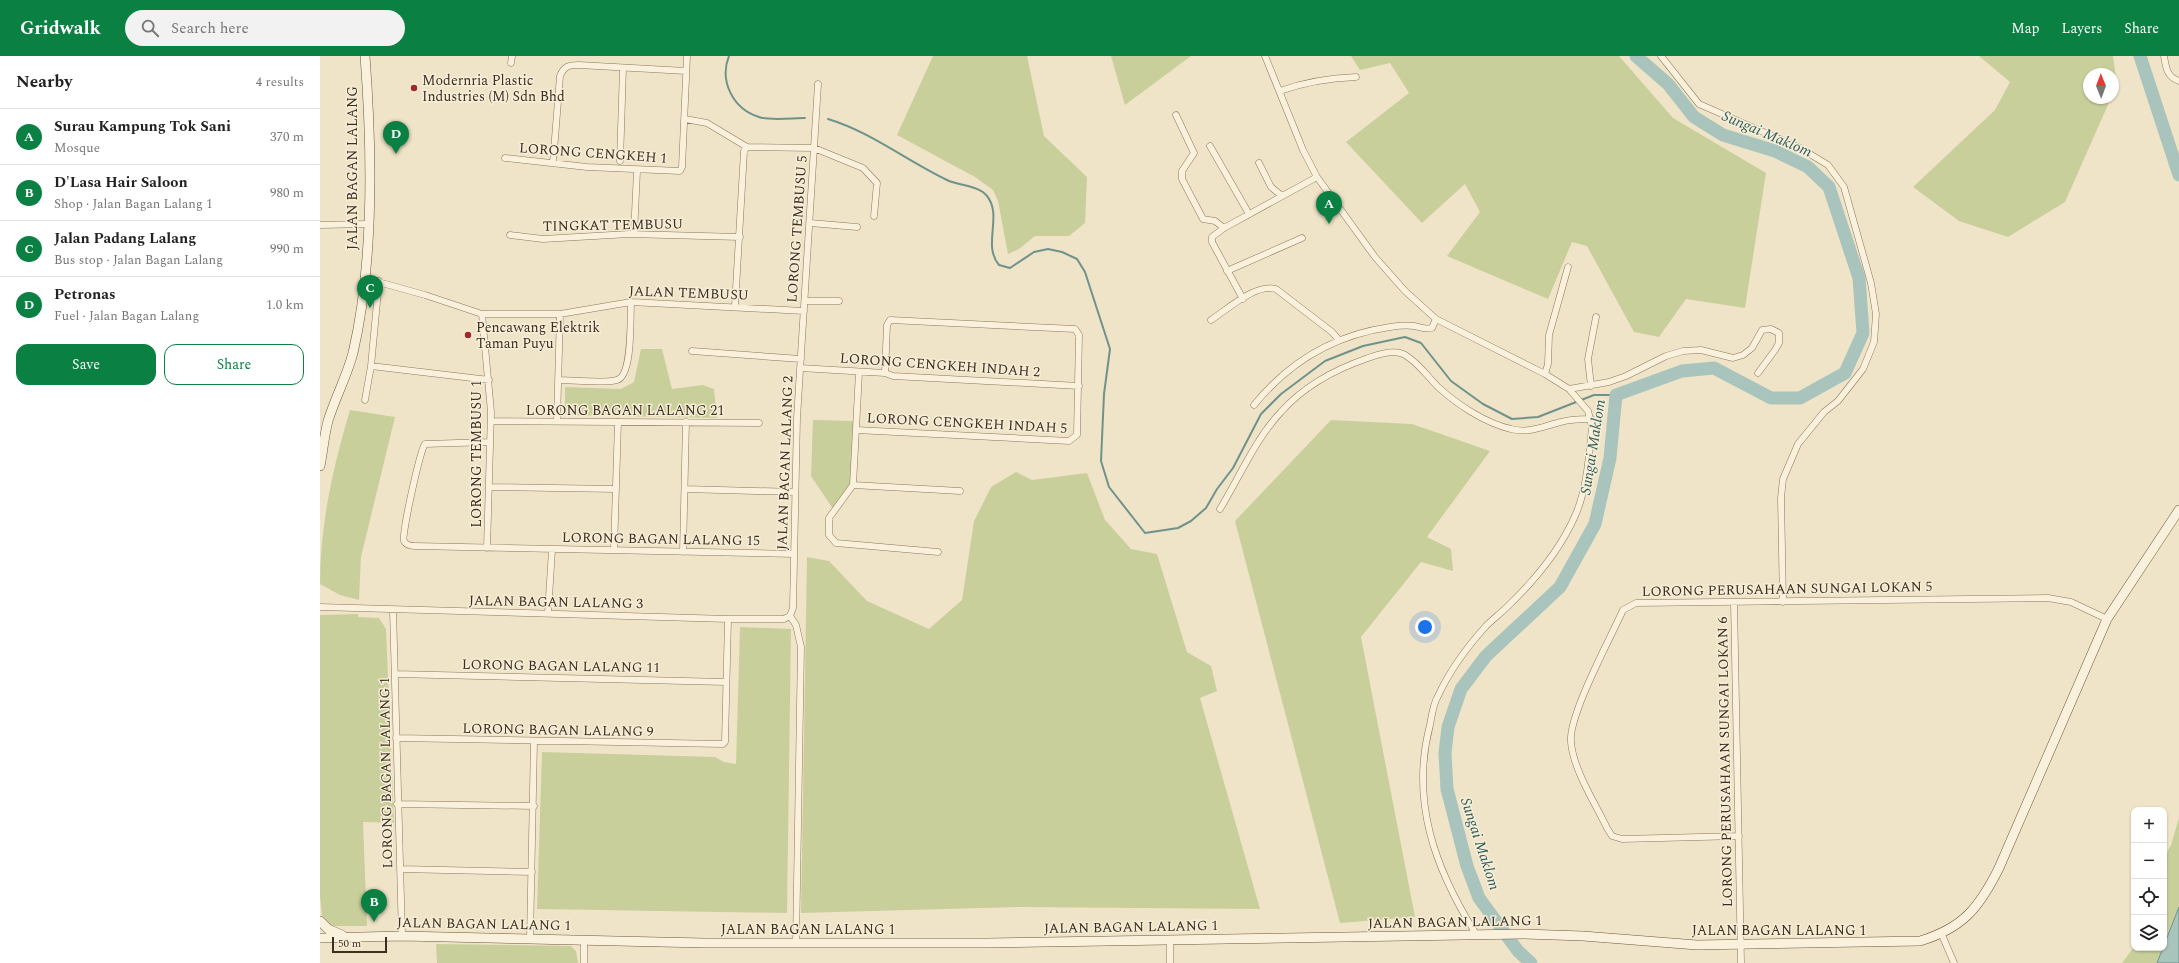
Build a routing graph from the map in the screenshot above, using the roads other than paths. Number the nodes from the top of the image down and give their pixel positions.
1 (364, 56) edge
2 (687, 56) edge
3 (1265, 56) edge
4 (1661, 56) edge
5 (2164, 56) edge
6 (623, 68) junction
7 (686, 71) junction
8 (1356, 77) dead end
9 (2179, 81) edge
10 (818, 84) dead end
11 (1280, 91) junction
12 (1176, 115) dead end
13 (685, 119) junction
14 (1210, 146) dead end
15 (746, 147) junction
16 (814, 148) junction
17 (505, 158) dead end
18 (620, 161) dead end
19 (553, 163) junction
20 (1259, 163) dead end
21 (637, 171) junction
22 (1316, 176) junction
23 (1282, 196) junction
24 (1249, 214) junction
25 (874, 216) dead end
26 (810, 223) junction
27 (368, 224) junction
28 (320, 225) edge
29 (857, 228) dead end
30 (1224, 228) junction
31 (634, 234) junction
32 (510, 235) dead end
33 (740, 237) junction
34 (1302, 238) dead end
35 (1568, 267) dead end
36 (1227, 270) junction
37 (364, 278) junction
38 (378, 281) junction
39 (1243, 299) junction
40 (805, 301) junction
41 (839, 301) dead end
42 (631, 302) junction
43 (735, 306) junction
44 (804, 311) junction
45 (482, 314) junction
46 (560, 314) junction
47 (1596, 317) dead end
48 (1436, 319) junction
49 (1212, 320) dead end
50 (1339, 340) junction
51 (692, 351) dead end
52 (801, 359) junction
53 (371, 366) junction
54 (800, 368) junction
55 (859, 372) junction
56 (885, 373) junction
57 (1544, 374) junction
58 (1758, 374) dead end
59 (489, 380) junction
60 (558, 380) junction
61 (1079, 386) junction
62 (1591, 386) junction
63 (1571, 391) junction
64 (365, 400) dead end
65 (1254, 405) dead end
66 (1591, 419) junction
67 (491, 421) junction
68 (557, 421) junction
69 (618, 422) junction
70 (686, 422) junction
71 (759, 422) dead end
72 (323, 429) edge
73 (856, 430) junction
74 (490, 442) junction
75 (320, 466) edge
76 (853, 485) junction
77 (489, 487) junction
78 (616, 489) junction
79 (684, 489) junction
80 (960, 491) dead end
81 (795, 492) junction
82 (1220, 510) dead end
83 (2179, 510) edge
84 (487, 548) junction
85 (552, 550) junction
86 (614, 550) junction
87 (683, 552) junction
88 (938, 552) dead end
89 (794, 554) junction
90 (1734, 602) junction
91 (1783, 602) junction
92 (320, 607) edge
93 (393, 610) junction
94 (548, 613) junction
95 (790, 616) junction
96 (728, 619) junction
97 (2107, 619) junction
98 (395, 674) junction
99 (726, 682) junction
100 (396, 738) junction
101 (534, 741) junction
102 (397, 804) junction
103 (534, 806) junction
104 (1739, 836) junction
105 (400, 869) junction
106 (532, 872) junction
107 (320, 921) edge
108 (1478, 934) junction
109 (1942, 935) junction
110 (348, 936) junction
111 (402, 936) junction
112 (320, 938) edge
113 (530, 939) junction
114 (584, 940) junction
115 (1170, 941) junction
116 (796, 944) junction
117 (1741, 945) junction
118 (584, 963) edge
119 (1170, 963) edge
120 (1741, 963) edge
121 (1954, 963) edge

1 - 27 main road, JALAN BAGAN LALANG
2 - 7 street
3 - 11 street
4 - 91 street
5 - 9 street
6 - 7 street
6 - 18 street
6 - 19 street
7 - 13 street
8 - 11 street
10 - 16 street, LORONG TEMBUSU 5
11 - 22 street
12 - 30 street
13 - 15 street
13 - 21 street, LORONG CENGKEH 1
14 - 24 street
15 - 16 street
15 - 33 street
16 - 25 street
16 - 26 street, LORONG TEMBUSU 5
17 - 19 street, LORONG CENGKEH 1
19 - 21 street, LORONG CENGKEH 1
20 - 23 street
21 - 31 street
22 - 23 street
22 - 48 street
23 - 24 street
24 - 30 street
26 - 29 street
26 - 40 street, LORONG TEMBUSU 5
27 - 28 street
27 - 37 main road, JALAN BAGAN LALANG
30 - 36 street
31 - 32 street, TINGKAT TEMBUSU
31 - 33 street, TINGKAT TEMBUSU
33 - 43 street
34 - 36 street
35 - 57 street
36 - 39 street
37 - 38 street, JALAN TEMBUSU
37 - 72 main road, JALAN BAGAN LALANG
38 - 45 street, JALAN TEMBUSU
38 - 53 street
39 - 49 street
39 - 50 street
40 - 41 street
40 - 44 street, LORONG TEMBUSU 5
42 - 43 street, JALAN TEMBUSU
42 - 46 street, JALAN TEMBUSU
42 - 60 street
43 - 44 street, JALAN TEMBUSU
44 - 52 street, JALAN BAGAN LALANG 2
45 - 46 street, JALAN TEMBUSU
45 - 59 street, LORONG TEMBUSU 1
46 - 60 street
47 - 62 street
48 - 50 street
48 - 57 street
50 - 65 street
51 - 52 street
52 - 54 street, JALAN BAGAN LALANG 2
53 - 59 street
53 - 64 street
54 - 55 street, LORONG CENGKEH INDAH 2
54 - 81 street, JALAN BAGAN LALANG 2
55 - 56 street, LORONG CENGKEH INDAH 2
55 - 73 street
56 - 61 street, LORONG CENGKEH INDAH 2
56 - 61 street
57 - 63 street
58 - 62 street
59 - 67 street, LORONG TEMBUSU 1
60 - 68 street
61 - 73 street, LORONG CENGKEH INDAH 5
62 - 63 street
63 - 66 street
66 - 82 street
66 - 108 street
67 - 68 street, LORONG BAGAN LALANG 21
67 - 74 street, LORONG TEMBUSU 1
68 - 69 street, LORONG BAGAN LALANG 21
69 - 70 street, LORONG BAGAN LALANG 21
69 - 78 street
70 - 71 street, LORONG BAGAN LALANG 21
70 - 79 street
72 - 75 main road, JALAN BAGAN LALANG
73 - 76 street
74 - 77 street, LORONG TEMBUSU 1
74 - 84 street, LORONG BAGAN LALANG 15
76 - 80 street
76 - 88 street
77 - 78 street
77 - 84 street, LORONG TEMBUSU 1
78 - 86 street
79 - 81 street
79 - 87 street
81 - 89 street, JALAN BAGAN LALANG 2
83 - 97 main road, JALAN BAGAN LALANG 1
84 - 85 street, LORONG BAGAN LALANG 15
85 - 86 street, LORONG BAGAN LALANG 15
85 - 94 street, LORONG BAGAN LALANG 15
86 - 87 street, LORONG BAGAN LALANG 15
87 - 89 street, LORONG BAGAN LALANG 15
89 - 95 street, JALAN BAGAN LALANG 2
90 - 91 street, LORONG PERUSAHAAN SUNGAI LOKAN 5
90 - 104 street, LORONG PERUSAHAAN SUNGAI LOKAN 6
90 - 104 street, LORONG PERUSAHAAN SUNGAI LOKAN 5
91 - 97 street, LORONG PERUSAHAAN SUNGAI LOKAN 5
92 - 93 street, JALAN BAGAN LALANG 3
93 - 94 street, JALAN BAGAN LALANG 3
93 - 98 street, LORONG BAGAN LALANG 1
94 - 96 street, JALAN BAGAN LALANG 3
95 - 96 street, JALAN BAGAN LALANG 3
95 - 116 street
96 - 99 street
97 - 109 main road, JALAN BAGAN LALANG 1
98 - 99 street, LORONG BAGAN LALANG 11
98 - 100 street, LORONG BAGAN LALANG 1
99 - 101 street, LORONG BAGAN LALANG 9
100 - 101 street, LORONG BAGAN LALANG 9
100 - 102 street, LORONG BAGAN LALANG 1
101 - 103 street
102 - 103 street
102 - 105 street, LORONG BAGAN LALANG 1
103 - 106 street
104 - 117 street, LORONG PERUSAHAAN SUNGAI LOKAN 6
105 - 106 street
105 - 111 street, LORONG BAGAN LALANG 1
106 - 113 street
107 - 110 main road
108 - 115 main road, JALAN BAGAN LALANG 1
108 - 117 main road, JALAN BAGAN LALANG 1
109 - 117 main road, JALAN BAGAN LALANG 1
109 - 121 street
110 - 111 main road, JALAN BAGAN LALANG 1
110 - 112 main road, JALAN BAGAN LALANG 1
111 - 113 main road, JALAN BAGAN LALANG 1
113 - 114 main road, JALAN BAGAN LALANG 1
114 - 116 main road, JALAN BAGAN LALANG 1
114 - 118 street
115 - 116 main road, JALAN BAGAN LALANG 1
115 - 119 street
117 - 120 street, LORONG PERUSAHAAN SUNGAI LOKAN 6

